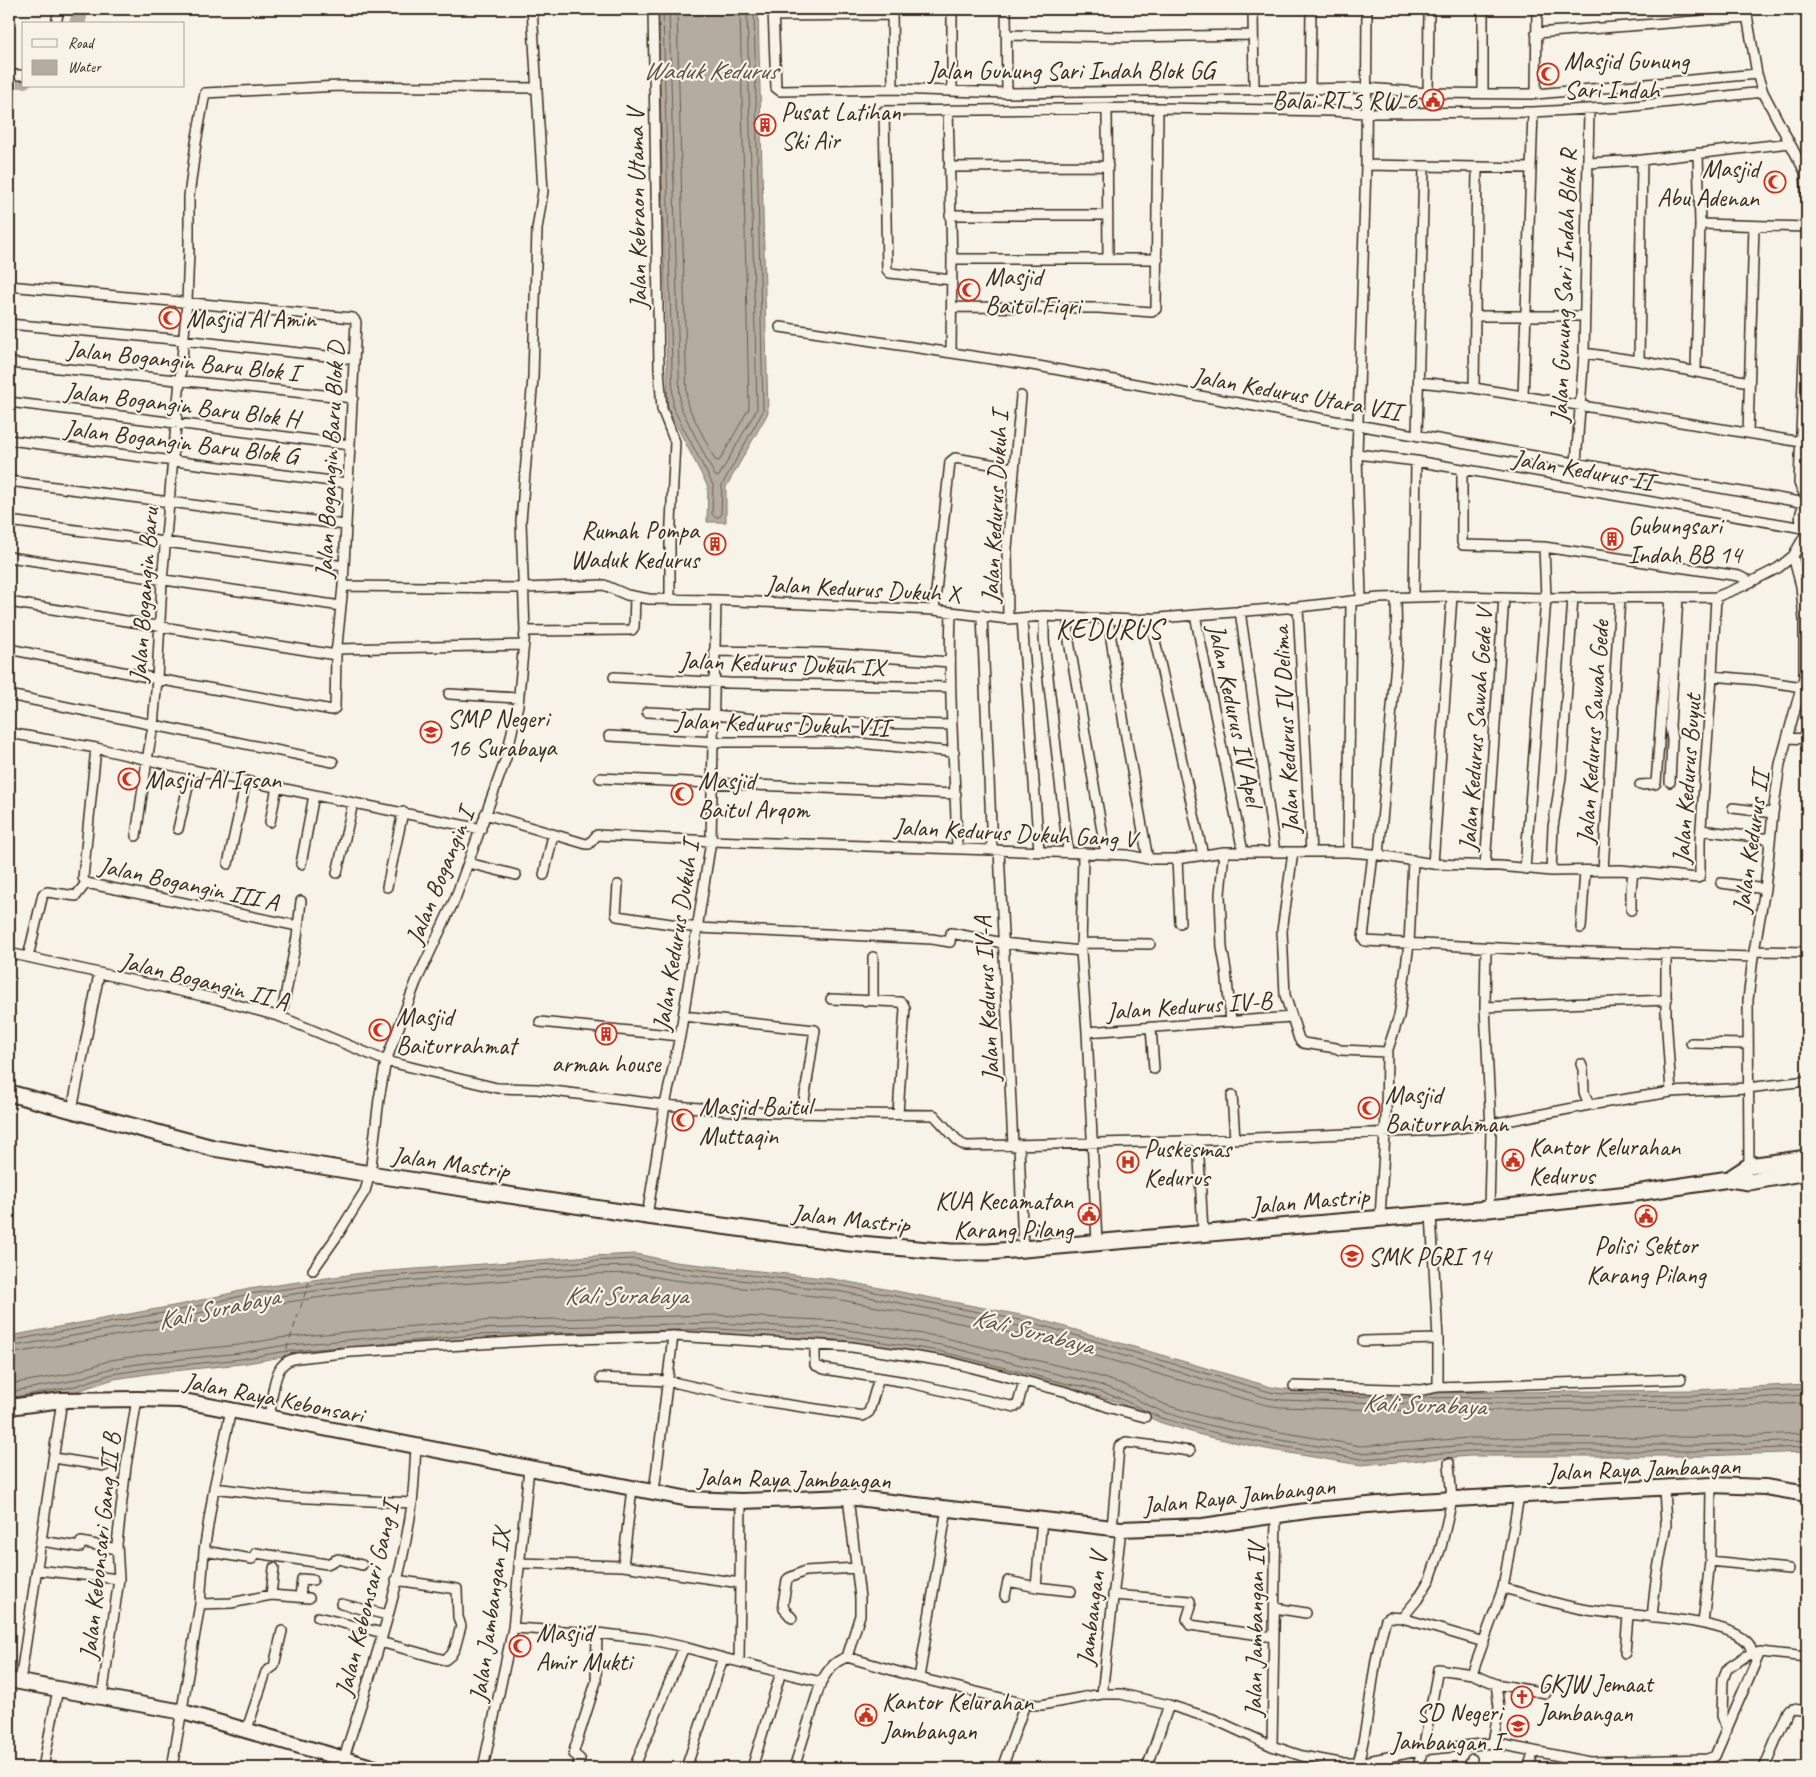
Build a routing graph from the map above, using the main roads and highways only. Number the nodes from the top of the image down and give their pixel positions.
1 (9, 1093) edge
2 (1807, 1158) edge
3 (1807, 1172) edge
4 (1729, 1179) junction
5 (9, 1407) edge
6 (529, 1468) joint
7 (1807, 1494) edge
8 (14, 1681) edge
9 (375, 1768) edge

1 - 4 main road, Jalan Mastrip
2 - 4 main road, Jalan Mastrip
3 - 4 main road, Jalan Mastrip
5 - 6 main road, Jalan Raya Kebonsari
6 - 7 main road, Jalan Raya Jambangan
8 - 9 main road

